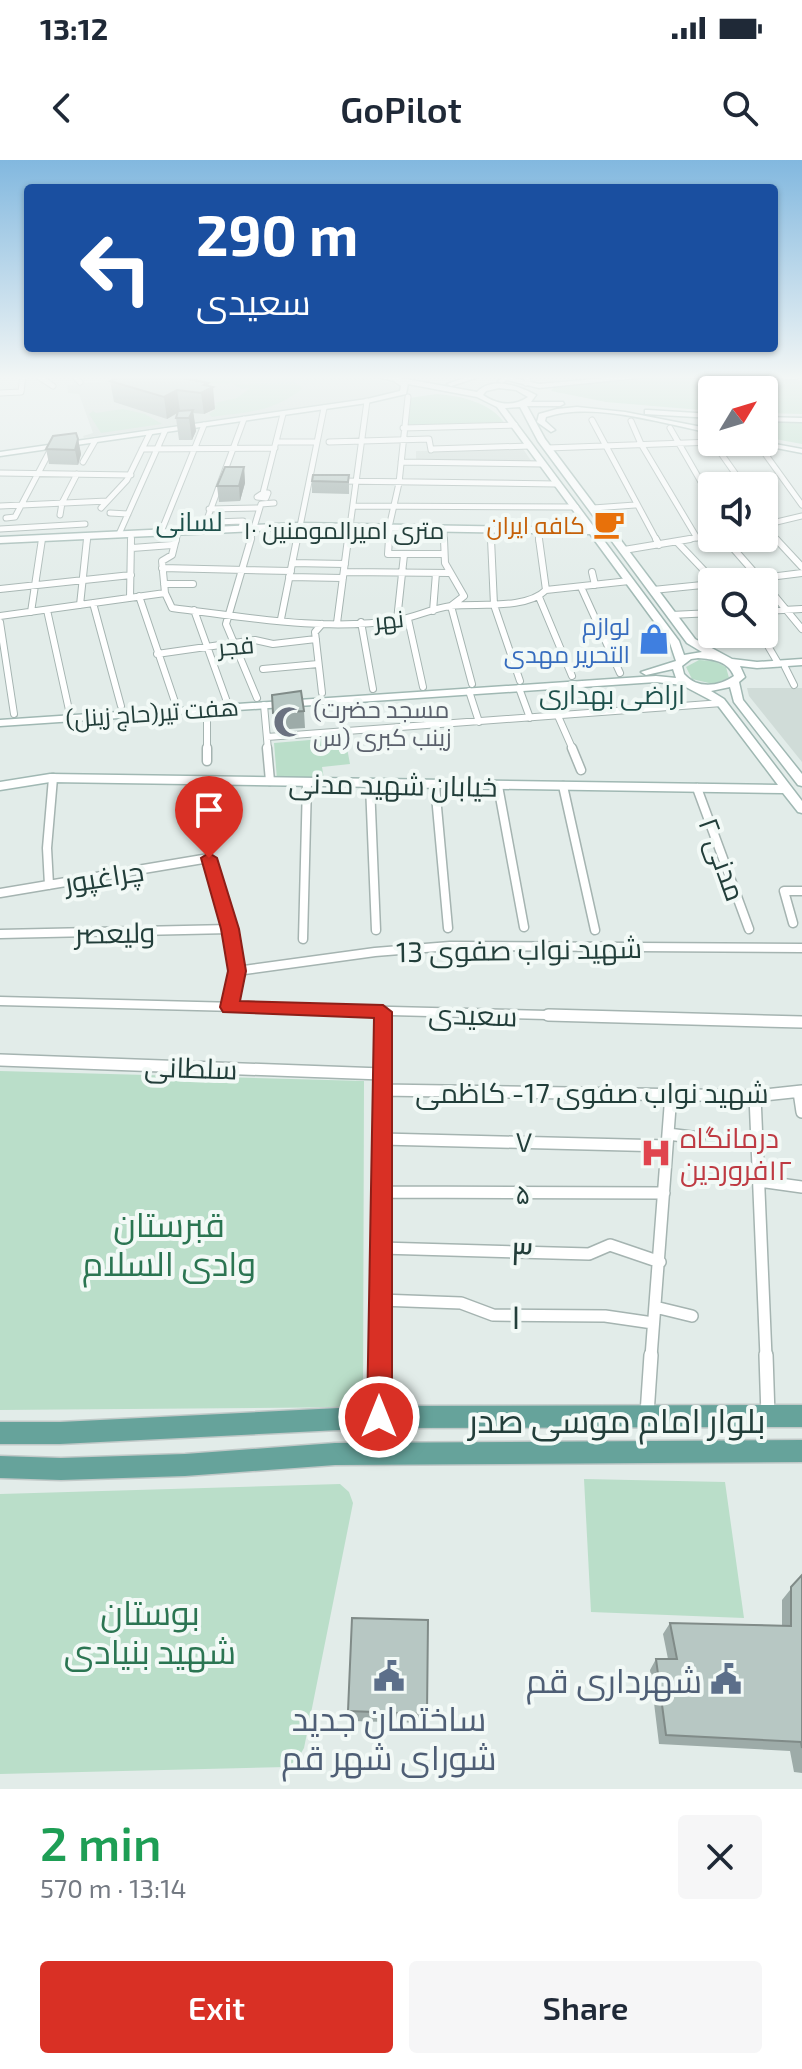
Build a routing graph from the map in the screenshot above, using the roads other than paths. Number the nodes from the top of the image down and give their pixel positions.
1 (22, 451) edge
2 (50, 451) edge
3 (89, 451) edge
4 (141, 451) edge
5 (156, 451) edge
6 (193, 451) edge
7 (232, 451) edge
8 (274, 451) edge
9 (314, 451) edge
10 (360, 451) edge
11 (401, 451) edge
12 (533, 451) edge
13 (550, 451) edge
14 (607, 451) edge
15 (645, 451) edge
16 (681, 451) edge
17 (0, 454) edge
18 (767, 456) edge
19 (83, 462) dead end
20 (401, 462) junction
21 (542, 464) junction
22 (0, 473) edge
23 (36, 473) junction
24 (77, 474) junction
25 (131, 475) junction
26 (698, 478) edge
27 (308, 481) junction
28 (356, 481) junction
29 (399, 483) junction
30 (556, 484) junction
31 (263, 493) dead end
32 (107, 501) junction
33 (62, 503) junction
34 (274, 503) dead end
35 (19, 505) junction
36 (395, 505) junction
37 (635, 505) junction
38 (802, 505) edge
39 (0, 506) edge
40 (353, 506) junction
41 (576, 507) junction
42 (101, 508) dead end
43 (259, 508) junction
44 (593, 508) junction
45 (209, 509) junction
46 (60, 515) dead end
47 (802, 516) edge
48 (112, 517) dead end
49 (127, 517) junction
50 (6, 518) dead end
51 (214, 522) dead end
52 (778, 522) edge
53 (299, 526) junction
54 (350, 526) junction
55 (390, 526) junction
56 (241, 528) junction
57 (255, 528) junction
58 (0, 529) edge
59 (203, 530) junction
60 (444, 530) junction
61 (178, 531) junction
62 (491, 531) junction
63 (538, 531) junction
64 (593, 531) junction
65 (161, 532) junction
66 (119, 534) junction
67 (131, 534) junction
68 (85, 536) junction
69 (42, 538) junction
70 (697, 538) joint
71 (778, 539) edge
72 (0, 540) edge
73 (677, 542) junction
74 (172, 545) junction
75 (659, 545) junction
76 (132, 548) junction
77 (624, 550) junction
78 (736, 552) edge
79 (443, 554) junction
80 (404, 555) junction
81 (802, 567) edge
82 (162, 568) junction
83 (700, 568) edge
84 (751, 568) edge
85 (240, 570) junction
86 (291, 570) junction
87 (344, 571) junction
88 (402, 572) junction
89 (592, 572) dead end
90 (436, 573) junction
91 (450, 573) junction
92 (802, 573) edge
93 (131, 575) junction
94 (778, 578) edge
95 (83, 580) junction
96 (629, 581) junction
97 (193, 584) dead end
98 (34, 585) junction
99 (595, 585) junction
100 (698, 585) edge
101 (581, 587) junction
102 (0, 589) edge
103 (164, 589) junction
104 (546, 590) junction
105 (653, 590) junction
106 (139, 596) junction
107 (539, 597) junction
108 (130, 598) junction
109 (778, 599) edge
110 (93, 603) junction
111 (80, 605) junction
112 (494, 605) junction
113 (451, 606) junction
114 (802, 609) edge
115 (47, 610) junction
116 (194, 610) junction
117 (778, 610) edge
118 (788, 610) junction
119 (433, 611) junction
120 (31, 612) junction
121 (698, 614) edge
122 (671, 615) junction
123 (228, 616) junction
124 (0, 619) edge
125 (281, 619) junction
126 (408, 619) junction
127 (397, 620) junction
128 (361, 622) junction
129 (337, 623) junction
130 (322, 624) junction
131 (802, 629) edge
132 (316, 639) junction
133 (691, 641) junction
134 (235, 642) junction
135 (675, 643) junction
136 (206, 647) junction
137 (770, 648) edge
138 (157, 654) junction
139 (724, 660) junction
140 (679, 663) junction
141 (318, 664) junction
142 (802, 664) edge
143 (781, 665) junction
144 (263, 669) dead end
145 (620, 673) junction
146 (654, 675) junction
147 (572, 676) junction
148 (737, 680) junction
149 (520, 684) junction
150 (691, 684) junction
151 (794, 685) dead end
152 (423, 687) junction
153 (471, 687) junction
154 (373, 689) junction
155 (322, 693) junction
156 (226, 699) junction
157 (738, 700) junction
158 (260, 701) junction
159 (175, 702) junction
160 (721, 702) junction
161 (121, 706) junction
162 (207, 708) junction
163 (69, 710) junction
164 (14, 714) junction
165 (0, 715) edge
166 (558, 716) junction
167 (530, 718) junction
168 (479, 722) junction
169 (0, 723) edge
170 (267, 737) junction
171 (207, 761) dead end
172 (581, 770) dead end
173 (53, 778) junction
174 (270, 781) junction
175 (802, 782) edge
176 (307, 784) junction
177 (370, 785) junction
178 (435, 785) junction
179 (0, 786) edge
180 (498, 786) junction
181 (563, 786) junction
182 (697, 788) junction
183 (786, 789) junction
184 (802, 809) edge
185 (49, 885) junction
186 (802, 891) edge
187 (0, 893) edge
188 (793, 923) dead end
189 (524, 927) dead end
190 (448, 928) dead end
191 (230, 929) junction
192 (749, 929) dead end
193 (376, 930) dead end
194 (595, 930) dead end
195 (0, 934) edge
196 (303, 939) dead end
197 (802, 948) edge
198 (237, 971) junction
199 (0, 1001) edge
200 (229, 1007) junction
201 (383, 1012) junction
202 (802, 1022) edge
203 (0, 1060) edge
204 (382, 1074) junction
205 (382, 1090) junction
206 (801, 1092) edge
207 (671, 1094) junction
208 (755, 1096) junction
209 (802, 1112) edge
210 (699, 1138) dead end
211 (382, 1139) junction
212 (667, 1140) junction
213 (758, 1181) junction
214 (802, 1187) edge
215 (381, 1192) junction
216 (664, 1193) junction
217 (381, 1248) junction
218 (660, 1262) junction
219 (380, 1300) junction
220 (655, 1307) junction
221 (692, 1316) dead end
222 (653, 1323) junction
223 (647, 1415) junction
224 (802, 1416) edge
225 (379, 1417) junction
226 (768, 1417) junction
227 (0, 1433) edge
228 (802, 1451) edge
229 (0, 1467) edge

1 - 17 main road
2 - 23 street
3 - 19 street
4 - 25 street
5 - 49 street
6 - 65 street
7 - 45 street
8 - 31 street
9 - 27 street
10 - 28 street
11 - 20 street
12 - 21 main road
13 - 44 main road
14 - 37 street
15 - 70 street
16 - 26 street
18 - 38 street
20 - 21 street
20 - 29 street
21 - 30 main road
22 - 23 street
23 - 24 street
23 - 35 street
24 - 25 street
24 - 33 street
25 - 32 street
27 - 28 street
27 - 53 street
28 - 29 street
28 - 40 street
29 - 30 street
29 - 36 street
30 - 41 main road
32 - 33 street
32 - 42 street
33 - 35 street
33 - 46 street
34 - 43 street
35 - 39 street
35 - 50 street
36 - 40 street
36 - 41 street
36 - 55 street
37 - 44 street
37 - 75 street
40 - 54 street
41 - 64 main road
43 - 45 street
43 - 57 street
44 - 77 main road
45 - 59 street
47 - 52 street
48 - 49 street
49 - 66 street
51 - 56 street
53 - 54 main road, ۱۰ متری امیرالمومنین
53 - 57 main road, ۱۰ متری امیرالمومنین
53 - 86 street
54 - 55 main road, ۱۰ متری امیرالمومنین
54 - 87 street
55 - 60 main road, ۱۰ متری امیرالمومنین
55 - 80 street
56 - 57 main road, ۱۰ متری امیرالمومنین
56 - 59 main road, ۱۰ متری امیرالمومنین
57 - 85 street
58 - 68 street
59 - 61 main road, ۱۰ متری امیرالمومنین
60 - 62 main road, ۱۰ متری امیرالمومنین
60 - 79 street
61 - 65 main road, ۱۰ متری امیرالمومنین
61 - 74 street
62 - 63 main road, ۱۰ متری امیرالمومنین
62 - 112 street
63 - 64 main road, ۱۰ متری امیرالمومنین
63 - 104 street
64 - 96 main road
65 - 67 main road, ۱۰ متری امیرالمومنین
66 - 67 main road, ۱۰ متری امیرالمومنین
66 - 68 main road, ۱۰ متری امیرالمومنین
67 - 76 street
68 - 69 main road, ۱۰ متری امیرالمومنین
68 - 95 street
69 - 72 main road, ۱۰ متری امیرالمومنین
69 - 98 street
70 - 73 street
71 - 81 street
73 - 75 street
73 - 83 street
74 - 76 street
74 - 82 street
75 - 77 street
76 - 93 street
77 - 105 main road
78 - 84 street
79 - 80 street
79 - 91 street
80 - 88 street
82 - 85 street
82 - 103 street
85 - 86 street
85 - 123 street
86 - 87 street
86 - 87 street
86 - 125 street
87 - 88 street
87 - 129 street
88 - 90 street
88 - 127 street
89 - 99 street
90 - 91 street
90 - 119 street
91 - 113 street
92 - 94 street
93 - 95 street
93 - 108 street
95 - 98 street
95 - 111 street
96 - 99 street
96 - 135 main road
97 - 103 street
98 - 102 street
98 - 120 street
99 - 101 street
100 - 105 street
101 - 104 street
101 - 145 street
103 - 106 street
103 - 116 street
104 - 107 street
105 - 122 main road
106 - 108 street
106 - 138 street
107 - 112 street, نهر
107 - 147 street
108 - 110 street
109 - 118 street
110 - 111 street
110 - 161 street
111 - 115 street
112 - 113 street, نهر
112 - 149 street
113 - 119 street, نهر
113 - 153 street
114 - 118 street
115 - 120 street
115 - 163 street
116 - 123 street, نهر
116 - 136 street
117 - 118 street
118 - 131 street
119 - 126 street, نهر
120 - 124 street
121 - 122 street
122 - 133 main road
123 - 125 street, نهر
123 - 134 street
124 - 164 street
125 - 130 street, نهر
126 - 127 street, نهر
126 - 152 street
127 - 128 street, نهر
128 - 129 street, نهر
128 - 154 street
129 - 130 street, نهر
130 - 132 street
132 - 134 street, فجر
132 - 141 street
133 - 135 main road
133 - 139 main road
134 - 136 street, فجر
134 - 158 street
135 - 140 main road
136 - 138 street, فجر
136 - 156 street
137 - 143 street
138 - 159 street
139 - 140 main road, هفت تیر(حاج زینل)
139 - 143 main road, هفت تیر(حاج زینل)
139 - 148 main road
140 - 146 main road, هفت تیر(حاج زینل)
140 - 150 main road
141 - 144 street
141 - 155 street
142 - 143 main road
143 - 148 main road
143 - 151 street
145 - 146 main road, هفت تیر(حاج زینل)
145 - 147 main road, هفت تیر(حاج زینل)
146 - 149 main road, هفت تیر(حاج زینل)
146 - 150 main road, هفت تیر(حاج زینل)
147 - 149 main road, هفت تیر(حاج زینل)
148 - 150 main road
148 - 157 main road
149 - 153 main road, هفت تیر(حاج زینل)
149 - 167 street
150 - 160 main road
152 - 153 main road, هفت تیر(حاج زینل)
152 - 154 main road, هفت تیر(حاج زینل)
153 - 158 main road, هفت تیر(حاج زینل)
153 - 168 street
154 - 155 main road, هفت تیر(حاج زینل)
155 - 158 main road, هفت تیر(حاج زینل)
156 - 158 main road, هفت تیر(حاج زینل)
156 - 159 main road, هفت تیر(حاج زینل)
157 - 160 main road
157 - 175 main road
158 - 162 main road, هفت تیر(حاج زینل)
158 - 170 street
159 - 161 main road, هفت تیر(حاج زینل)
160 - 166 street
160 - 183 main road
161 - 163 main road, هفت تیر(حاج زینل)
162 - 169 main road, هفت تیر(حاج زینل)
162 - 171 street
163 - 164 main road, هفت تیر(حاج زینل)
164 - 165 main road, هفت تیر(حاج زینل)
166 - 167 street
166 - 172 street
167 - 168 street
168 - 170 street
170 - 174 street
173 - 174 main road, خیابان شهید مدنی
173 - 179 main road, خیابان شهید مدنی
173 - 185 street
174 - 176 main road, خیابان شهید مدنی
176 - 177 main road, خیابان شهید مدنی
176 - 196 street
177 - 178 main road, خیابان شهید مدنی
177 - 193 street
178 - 180 main road, خیابان شهید مدنی
178 - 190 street
180 - 181 main road, خیابان شهید مدنی
180 - 189 street
181 - 182 main road, خیابان شهید مدنی
181 - 194 street
182 - 183 main road, خیابان شهید مدنی
182 - 192 street, مدنی ۲
183 - 184 main road
185 - 187 street, چراغپور
185 - 191 street, چراغپور
186 - 188 street
191 - 195 street, ولیعصر
191 - 198 street
197 - 198 street, شهید نواب صفوی 13
198 - 200 street
199 - 200 street, سعیدی
200 - 201 street, سعیدی
201 - 202 street, سعیدی
201 - 204 street
203 - 204 street, سلطانی
204 - 205 street
205 - 207 street, شهید نواب صفوی 17- کاظمی
205 - 211 street
206 - 208 street, شهید نواب صفوی 17- کاظمی
206 - 209 street
207 - 208 street, شهید نواب صفوی 17- کاظمی
207 - 212 street
208 - 213 street
210 - 212 street
211 - 212 street, ۷
211 - 215 street
212 - 216 street
213 - 214 street
213 - 226 street
215 - 216 street, ۵
215 - 217 street
216 - 218 street
217 - 218 street, ۳
217 - 219 street
218 - 220 street
219 - 222 street, ۱
219 - 225 street
220 - 221 street
220 - 222 street
222 - 223 street
223 - 225 main road, بلوار امام موسی صدر
223 - 226 main road, بلوار امام موسی صدر
224 - 226 main road, بلوار امام موسی صدر
225 - 227 main road, بلوار امام موسی صدر
228 - 229 main road, بلوار امام موسی صدر

